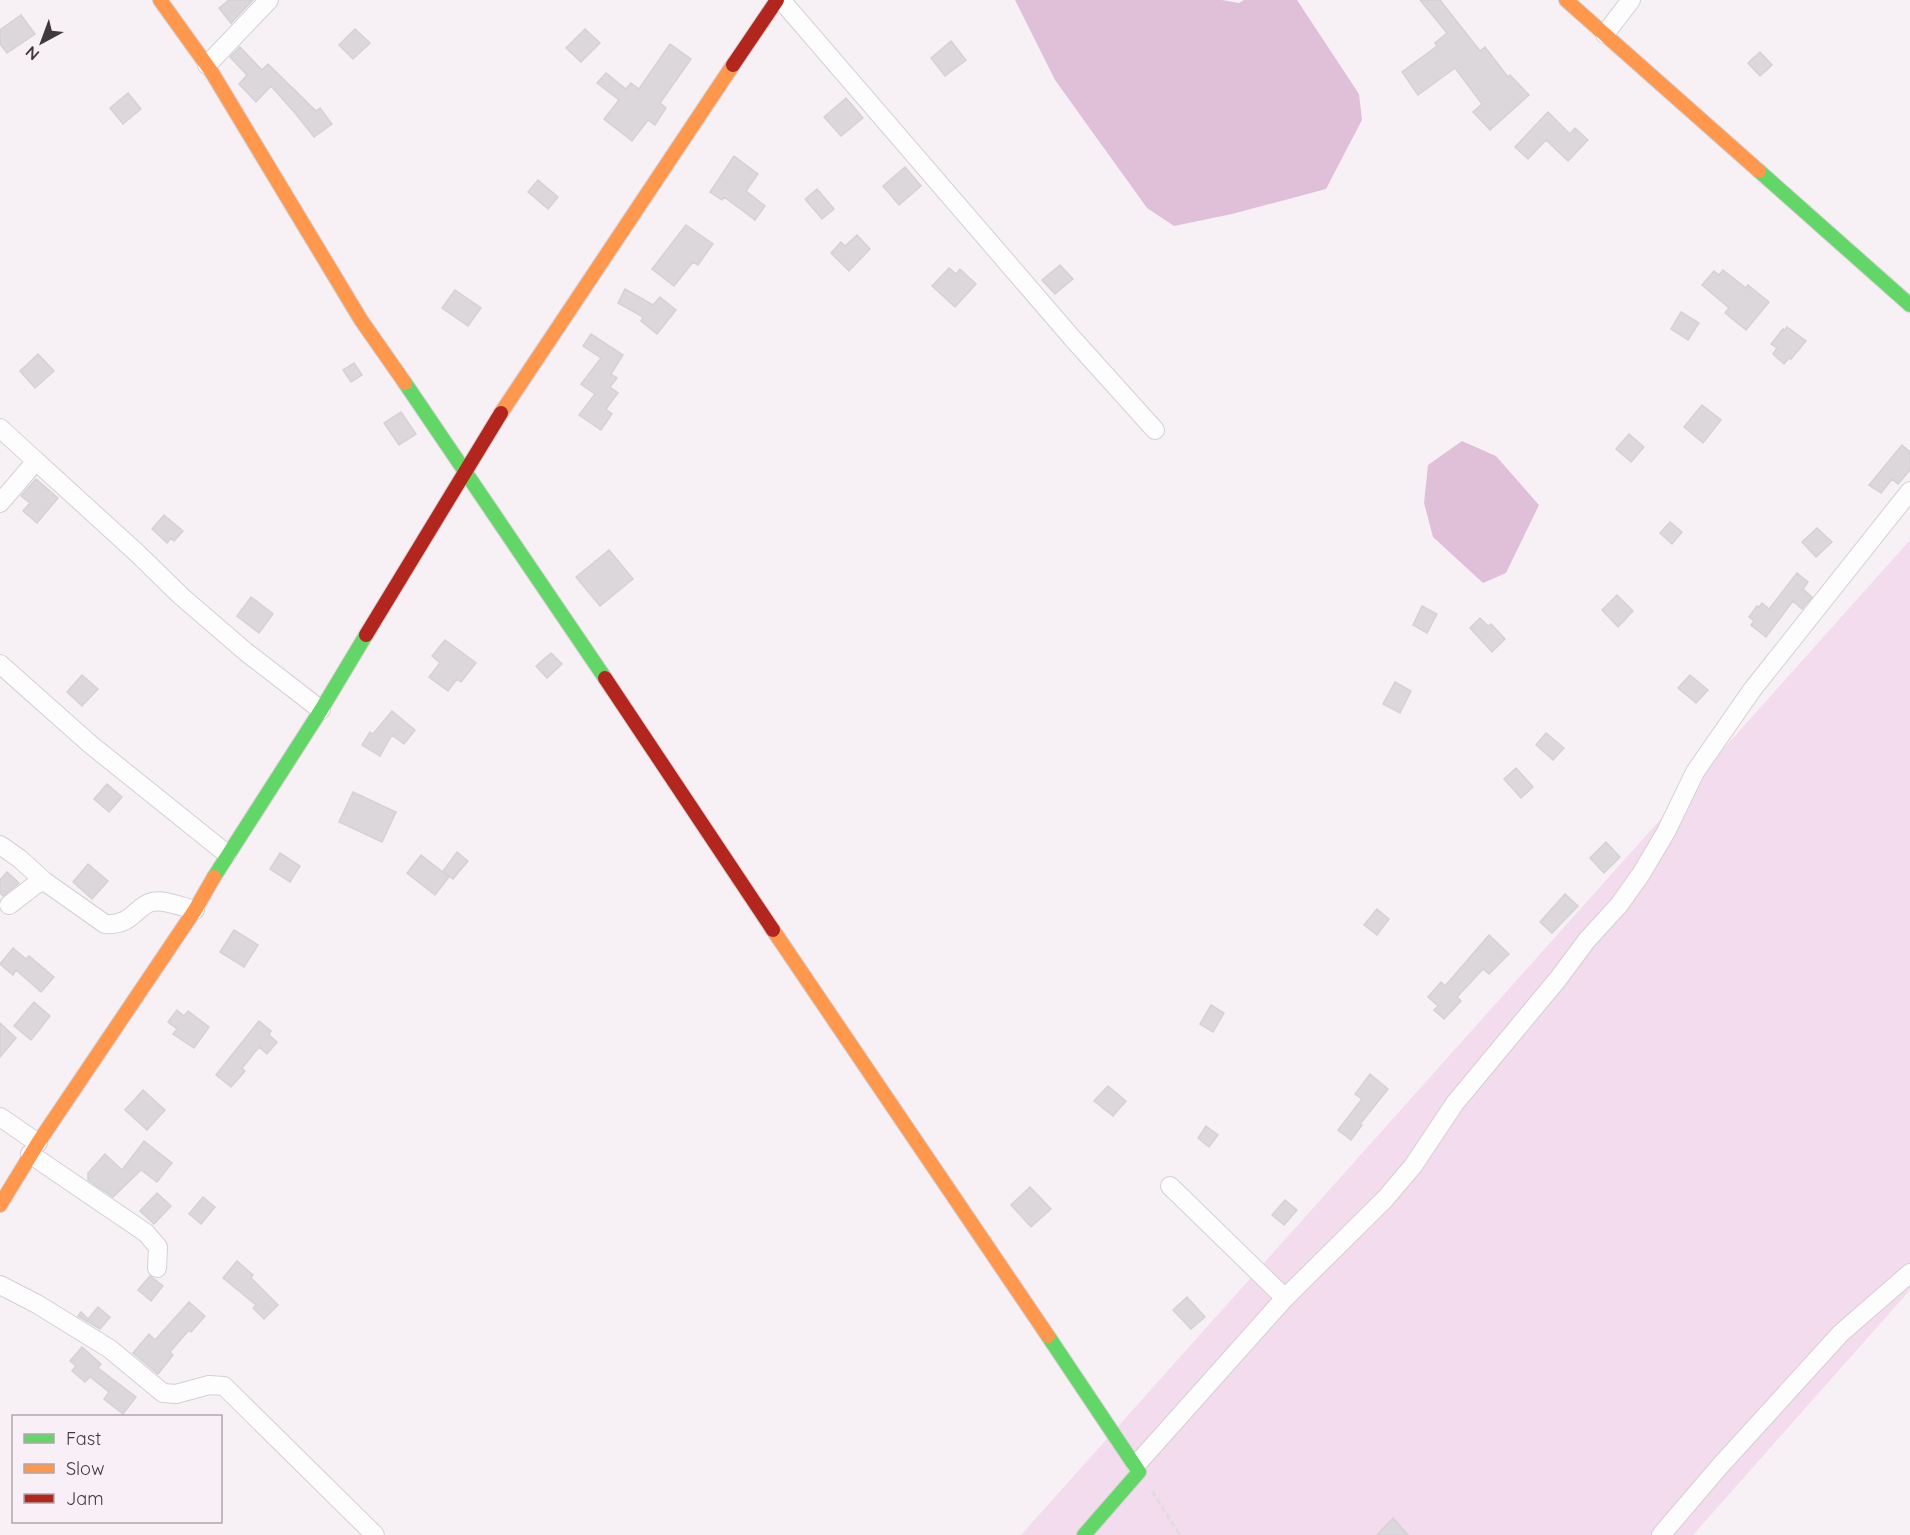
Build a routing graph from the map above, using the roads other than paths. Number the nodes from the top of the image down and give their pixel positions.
1 (160, 0) edge
2 (268, 0) edge
3 (779, 0) edge
4 (1566, 0) edge
5 (1631, 0) edge
6 (1605, 34) junction
7 (207, 65) junction
8 (1910, 305) edge
9 (0, 428) edge
10 (1155, 430) dead end
11 (36, 461) junction
12 (466, 471) junction
13 (1910, 491) edge
14 (0, 503) edge
15 (0, 664) edge
16 (321, 710) junction
17 (0, 844) edge
18 (227, 854) junction
19 (44, 881) junction
20 (9, 905) dead end
21 (195, 910) junction
22 (0, 1117) edge
23 (34, 1149) junction
24 (1170, 1186) dead end
25 (0, 1205) edge
26 (158, 1268) dead end
27 (1910, 1273) edge
28 (0, 1285) edge
29 (1285, 1298) junction
30 (1137, 1469) junction
31 (375, 1535) edge
32 (1084, 1535) edge
33 (1661, 1535) edge

1 - 7 street
2 - 7 street
3 - 10 street
3 - 12 street
4 - 6 street
5 - 6 street
6 - 8 street
7 - 12 street
9 - 11 street
11 - 14 street
11 - 16 street
12 - 16 street
12 - 30 street
13 - 29 street
15 - 18 street
16 - 18 street
17 - 19 street
18 - 21 street
19 - 20 street
19 - 21 street
21 - 23 street
22 - 23 street
23 - 25 street
23 - 26 street
24 - 29 street
27 - 33 street
28 - 31 street
29 - 30 street
30 - 32 street

